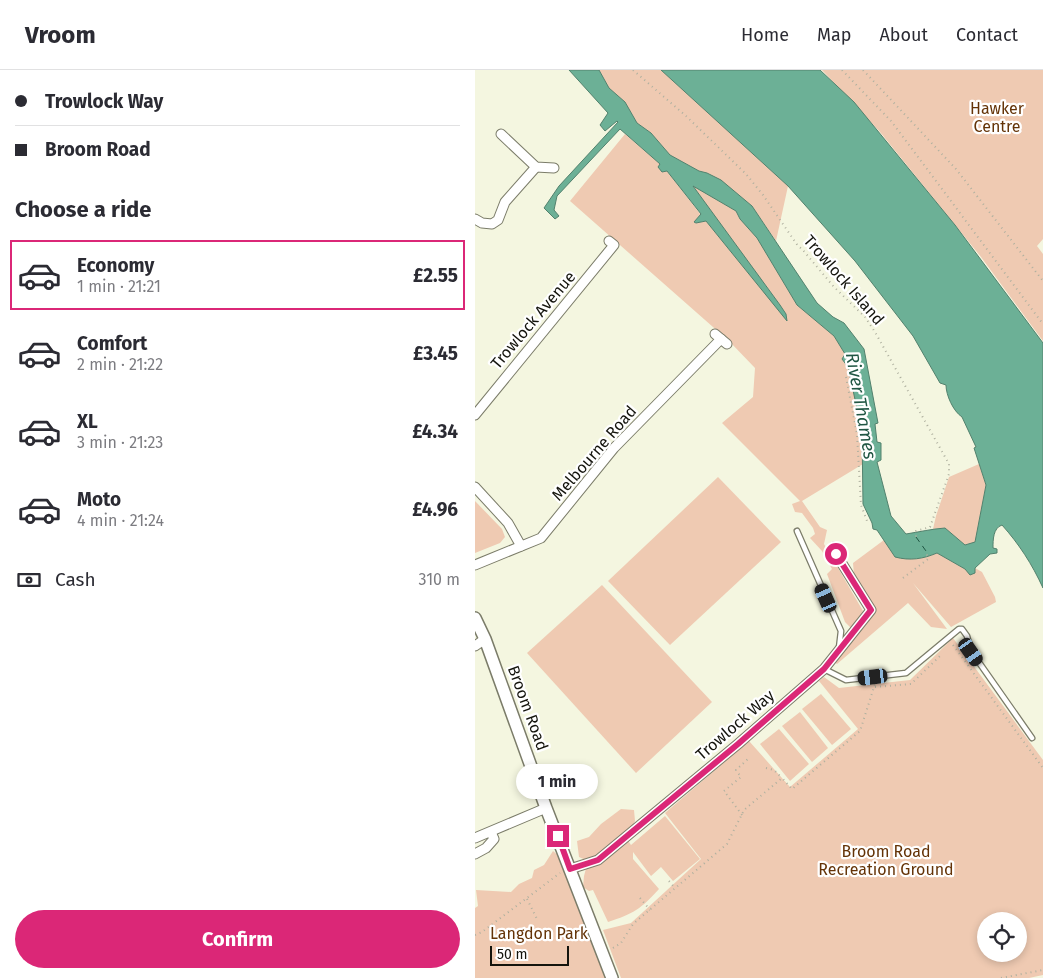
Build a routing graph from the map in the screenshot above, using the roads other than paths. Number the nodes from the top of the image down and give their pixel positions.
1 (501, 134) dead end
2 (536, 167) junction
3 (554, 168) dead end
4 (475, 220) edge
5 (614, 245) dead end
6 (721, 339) dead end
7 (475, 415) edge
8 (475, 487) edge
9 (797, 531) dead end
10 (521, 546) junction
11 (834, 547) dead end
12 (475, 565) edge
13 (475, 618) edge
14 (485, 639) junction
15 (475, 646) edge
16 (838, 651) junction
17 (824, 669) junction
18 (1032, 738) dead end
19 (546, 808) junction
20 (491, 832) junction
21 (475, 838) edge
22 (475, 854) edge
23 (570, 868) junction
24 (612, 978) edge

1 - 2 street
2 - 3 street
2 - 4 street
5 - 7 street, Trowlock Avenue
6 - 10 street, Melbourne Road
8 - 10 street
9 - 16 lane
10 - 12 street, Melbourne Road
11 - 16 street, Trowlock Way
13 - 14 street, Broom Road
14 - 15 street
14 - 19 street, Broom Road
16 - 17 street, Trowlock Way
17 - 18 lane
17 - 23 street, Trowlock Way
19 - 20 street
19 - 23 street, Broom Road
20 - 21 street
20 - 22 street
23 - 24 street, Broom Road

